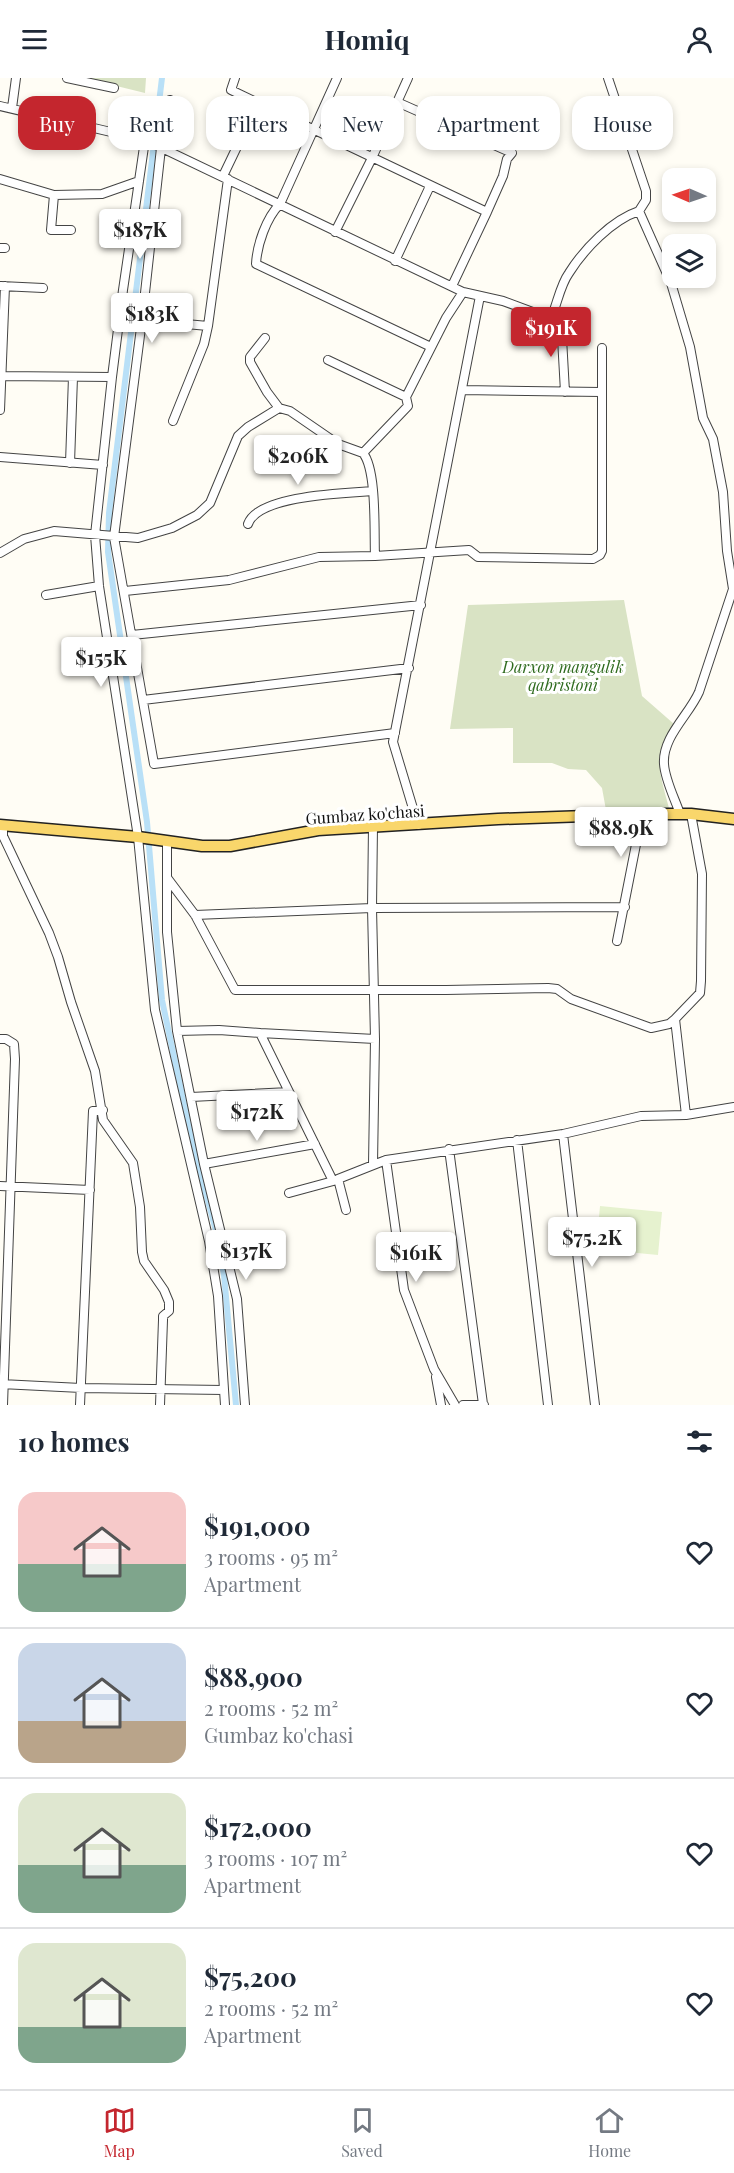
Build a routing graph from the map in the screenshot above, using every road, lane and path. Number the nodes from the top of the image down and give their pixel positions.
1 (16, 78) edge
2 (67, 78) edge
3 (235, 78) edge
4 (338, 78) edge
5 (408, 78) edge
6 (608, 78) edge
7 (114, 88) dead end
8 (243, 96) edge
9 (400, 96) edge
10 (404, 105) edge
11 (0, 106) edge
12 (12, 108) junction
13 (309, 127) edge
14 (315, 130) junction
15 (108, 131) edge
16 (144, 150) edge
17 (161, 150) edge
18 (165, 150) edge
19 (238, 150) edge
20 (376, 150) edge
21 (372, 158) junction
22 (226, 177) junction
23 (0, 179) edge
24 (139, 181) junction
25 (430, 186) junction
26 (54, 195) junction
27 (280, 204) junction
28 (639, 211) junction
29 (487, 212) junction
30 (71, 230) dead end
31 (335, 232) junction
32 (395, 261) junction
33 (3, 286) edge
34 (452, 286) junction
35 (43, 288) dead end
36 (463, 291) junction
37 (480, 296) junction
38 (553, 313) junction
39 (142, 320) junction
40 (208, 326) junction
41 (265, 338) dead end
42 (431, 347) junction
43 (602, 348) dead end
44 (328, 360) dead end
45 (1, 376) edge
46 (73, 377) junction
47 (112, 377) junction
48 (462, 390) junction
49 (565, 392) junction
50 (601, 392) junction
51 (406, 397) junction
52 (279, 408) junction
53 (0, 410) edge
54 (173, 421) dead end
55 (363, 453) junction
56 (0, 457) edge
57 (70, 463) junction
58 (103, 465) junction
59 (373, 491) junction
60 (248, 524) dead end
61 (97, 535) junction
62 (112, 537) junction
63 (730, 537) edge
64 (0, 553) edge
65 (431, 554) junction
66 (375, 556) junction
67 (99, 586) junction
68 (125, 591) junction
69 (45, 595) dead end
70 (421, 605) junction
71 (132, 635) junction
72 (409, 668) junction
73 (143, 700) junction
74 (395, 733) junction
75 (642, 814) junction
76 (685, 814) junction
77 (734, 819) edge
78 (2, 825) edge
79 (418, 825) junction
80 (373, 826) junction
81 (138, 837) junction
82 (161, 840) junction
83 (168, 879) junction
84 (625, 907) junction
85 (372, 908) junction
86 (195, 915) junction
87 (617, 941) dead end
88 (373, 991) junction
89 (675, 1019) junction
90 (177, 1031) junction
91 (260, 1033) junction
92 (0, 1039) edge
93 (375, 1039) junction
94 (289, 1092) junction
95 (191, 1097) junction
96 (734, 1107) edge
97 (103, 1110) junction
98 (686, 1115) junction
99 (563, 1134) junction
100 (517, 1140) junction
101 (315, 1144) junction
102 (449, 1149) junction
103 (386, 1160) junction
104 (204, 1164) junction
105 (373, 1164) junction
106 (336, 1180) junction
107 (0, 1185) edge
108 (11, 1186) junction
109 (90, 1190) junction
110 (289, 1193) dead end
111 (346, 1210) dead end
112 (434, 1369) junction
113 (2, 1384) edge
114 (81, 1388) junction
115 (161, 1389) junction
116 (224, 1390) junction
117 (3, 1405) edge
118 (80, 1405) edge
119 (160, 1405) edge
120 (225, 1405) edge
121 (246, 1405) edge
122 (441, 1405) edge
123 (455, 1405) edge
124 (463, 1405) edge
125 (484, 1405) edge
126 (548, 1405) edge
127 (595, 1405) edge

1 - 12 street
2 - 7 street
3 - 8 street
4 - 14 street
5 - 9 street
6 - 28 street
10 - 29 street
11 - 12 street
12 - 15 street
13 - 14 street
14 - 21 street
14 - 27 street
16 - 24 street
17 - 39 street
18 - 22 street
19 - 22 street
20 - 21 street
21 - 25 street
21 - 31 street
22 - 27 street
22 - 40 street
23 - 26 street
24 - 26 street
24 - 47 street
25 - 29 street
25 - 32 street
26 - 30 street
27 - 31 street
27 - 42 street
28 - 38 street
28 - 63 street
29 - 34 street
31 - 32 street
32 - 34 street
33 - 35 street
33 - 45 street
34 - 36 street
36 - 37 street
36 - 42 street
37 - 38 street
37 - 48 street
38 - 49 street
39 - 40 street
39 - 62 street
40 - 54 street
41 - 52 street
42 - 51 street
43 - 50 street
44 - 51 street
45 - 46 street
45 - 53 street
46 - 47 street
46 - 57 street
47 - 58 street
48 - 49 street
48 - 65 street
49 - 50 street
50 - 65 street
51 - 55 street
52 - 55 street
52 - 62 street
55 - 59 street
56 - 57 street
57 - 58 street
58 - 61 street
59 - 60 street
59 - 66 street
61 - 62 street
61 - 64 street
61 - 67 street
62 - 68 street
63 - 76 street
65 - 66 street
65 - 70 street
66 - 68 street
67 - 69 street
67 - 81 street
68 - 71 street
70 - 71 street
70 - 72 street
71 - 73 street
72 - 73 street
72 - 74 street
73 - 74 street
74 - 79 street
75 - 76 main road, Gumbaz ko'chasi
75 - 79 main road, Gumbaz ko'chasi
75 - 84 street
76 - 77 main road, Gumbaz ko'chasi
76 - 89 street
78 - 81 main road, Gumbaz ko'chasi
78 - 97 street
79 - 80 main road, Gumbaz ko'chasi
80 - 82 main road, Gumbaz ko'chasi
80 - 85 street
81 - 82 main road, Gumbaz ko'chasi
81 - 116 street
82 - 83 street
83 - 86 street
83 - 90 street
84 - 85 street
84 - 87 street
85 - 86 street
85 - 88 street
86 - 88 street
88 - 89 street
88 - 93 street
89 - 98 street
90 - 91 street
90 - 95 street
91 - 93 street
91 - 94 street
92 - 108 street
93 - 105 street
94 - 95 street
94 - 101 street
95 - 104 street
96 - 98 street
97 - 109 street
97 - 115 street
98 - 99 street
99 - 100 street
99 - 127 street
100 - 102 street
100 - 126 street
101 - 104 street
101 - 106 street
102 - 103 street
102 - 125 street
103 - 105 street
103 - 112 street
104 - 121 street
105 - 106 street
106 - 110 street
106 - 111 street
107 - 108 street
108 - 109 street
108 - 113 street
109 - 114 street
112 - 122 street
112 - 123 street
113 - 114 street
113 - 117 street
114 - 115 street
114 - 118 street
115 - 116 street
115 - 119 street
116 - 120 street
124 - 125 street

